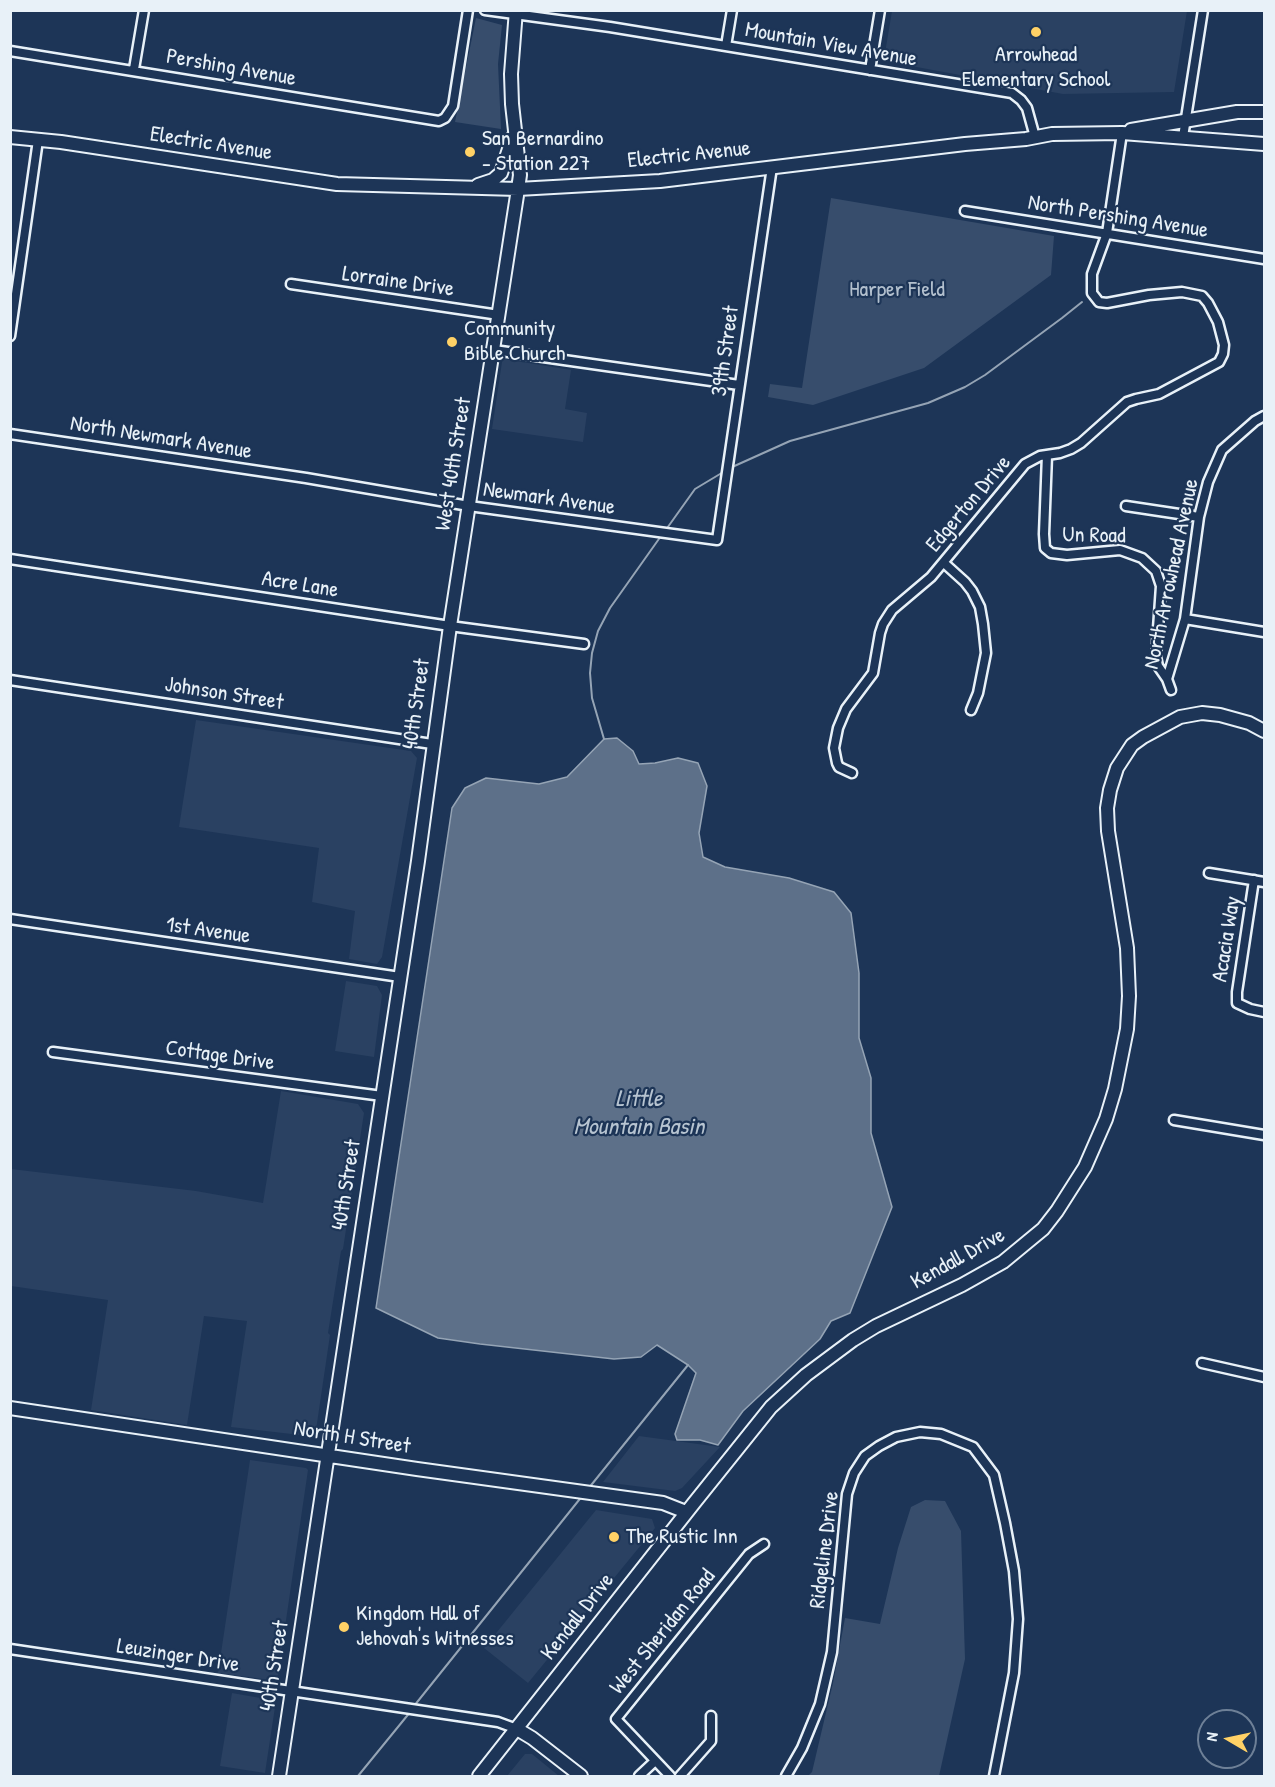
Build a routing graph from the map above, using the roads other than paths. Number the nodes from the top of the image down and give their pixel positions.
1 (144, 10) edge
2 (468, 10) edge
3 (485, 10) edge
4 (732, 10) edge
5 (880, 10) edge
6 (1203, 10) edge
7 (516, 13) edge
8 (726, 46) junction
9 (10, 51) edge
10 (134, 69) junction
11 (870, 70) junction
12 (1264, 112) edge
13 (1185, 120) junction
14 (514, 130) junction
15 (1122, 134) junction
16 (10, 137) edge
17 (1184, 137) junction
18 (1035, 138) junction
19 (38, 140) junction
20 (1264, 144) edge
21 (772, 167) junction
22 (469, 189) junction
23 (519, 189) junction
24 (965, 211) dead end
25 (1107, 233) junction
26 (1264, 259) edge
27 (291, 284) dead end
28 (14, 286) edge
29 (499, 315) junction
30 (10, 336) edge
31 (494, 350) junction
32 (739, 385) junction
33 (1264, 416) edge
34 (10, 434) edge
35 (1047, 454) junction
36 (306, 478) joint
37 (469, 506) junction
38 (1126, 506) dead end
39 (1199, 517) junction
40 (717, 540) joint
41 (10, 559) edge
42 (944, 563) junction
43 (454, 599) joint
44 (1185, 619) junction
45 (450, 626) junction
46 (1264, 632) edge
47 (584, 644) dead end
48 (1167, 679) junction
49 (10, 680) edge
50 (1171, 690) dead end
51 (970, 710) dead end
52 (1264, 731) edge
53 (432, 744) junction
54 (852, 773) dead end
55 (1209, 873) dead end
56 (1254, 880) junction
57 (1264, 882) edge
58 (10, 920) edge
59 (400, 977) junction
60 (1264, 1012) edge
61 (53, 1052) dead end
62 (382, 1096) junction
63 (1174, 1120) dead end
64 (1264, 1135) edge
65 (1202, 1363) dead end
66 (1264, 1377) edge
67 (10, 1408) edge
68 (328, 1456) junction
69 (686, 1512) junction
70 (764, 1544) dead end
71 (10, 1649) edge
72 (292, 1691) junction
73 (711, 1716) dead end
74 (517, 1729) junction
75 (655, 1761) junction
76 (279, 1776) edge
77 (479, 1776) edge
78 (581, 1776) edge
79 (639, 1776) edge
80 (670, 1776) edge
81 (680, 1776) edge
82 (786, 1776) edge
83 (994, 1776) edge

1 - 10 street
2 - 10 street, Pershing Avenue
3 - 7 street, Mountain View Avenue
4 - 8 street
5 - 11 street
6 - 13 street
7 - 8 street, Mountain View Avenue
7 - 14 main road, West 40th Street
8 - 11 street, Mountain View Avenue
9 - 10 street, Pershing Avenue
11 - 18 street, Mountain View Avenue
12 - 13 main road
13 - 15 main road
13 - 17 street
14 - 22 main road
14 - 23 main road, West 40th Street
15 - 17 main road
15 - 18 main road, Electric Avenue
15 - 25 street, Edgerton Drive
16 - 19 main road, Electric Avenue
17 - 20 main road
18 - 21 main road, Electric Avenue
19 - 22 main road, Electric Avenue
19 - 28 street
21 - 23 main road, Electric Avenue
21 - 32 street, 39th Street
22 - 23 main road, Electric Avenue
23 - 29 main road, West 40th Street
24 - 25 street, North Pershing Avenue
25 - 26 street, North Pershing Avenue
25 - 35 street, Edgerton Drive
27 - 29 street, Lorraine Drive
28 - 30 street
29 - 31 main road, West 40th Street
31 - 32 street
31 - 37 main road, West 40th Street
32 - 40 street, 39th Street
33 - 39 street, North Arrowhead Avenue
34 - 36 street, North Newmark Avenue
35 - 42 street, Edgerton Drive
35 - 48 street, Un Road
36 - 37 street, Newmark Avenue
37 - 40 street, Newmark Avenue
37 - 43 main road, West 40th Street
38 - 39 street
39 - 44 street, North Arrowhead Avenue
41 - 45 street, Acre Lane
42 - 51 street
42 - 54 street, Edgerton Drive
43 - 45 main road, 40th Street
44 - 46 street
44 - 48 street, North Arrowhead Avenue
45 - 47 street, Acre Lane
45 - 53 main road, 40th Street
48 - 50 street, North Arrowhead Avenue
49 - 53 street, Johnson Street
52 - 69 main road, Kendall Drive
53 - 59 main road, 40th Street
55 - 56 street
56 - 57 street
56 - 60 street, Acacia Way
58 - 59 street, 1st Avenue
59 - 62 main road, 40th Street
61 - 62 street, Cottage Drive
62 - 68 main road, 40th Street
63 - 64 street
65 - 66 street
67 - 68 main road, North H Street
68 - 69 main road, North H Street
68 - 72 main road, 40th Street
69 - 74 main road, Kendall Drive
70 - 75 street, West Sheridan Road
71 - 72 street, Leuzinger Drive
72 - 74 street, Leuzinger Drive
72 - 76 main road, 40th Street
73 - 81 street
74 - 77 main road, Kendall Drive
74 - 78 main road
75 - 79 street
75 - 80 street
82 - 83 street, Ridgeline Drive

